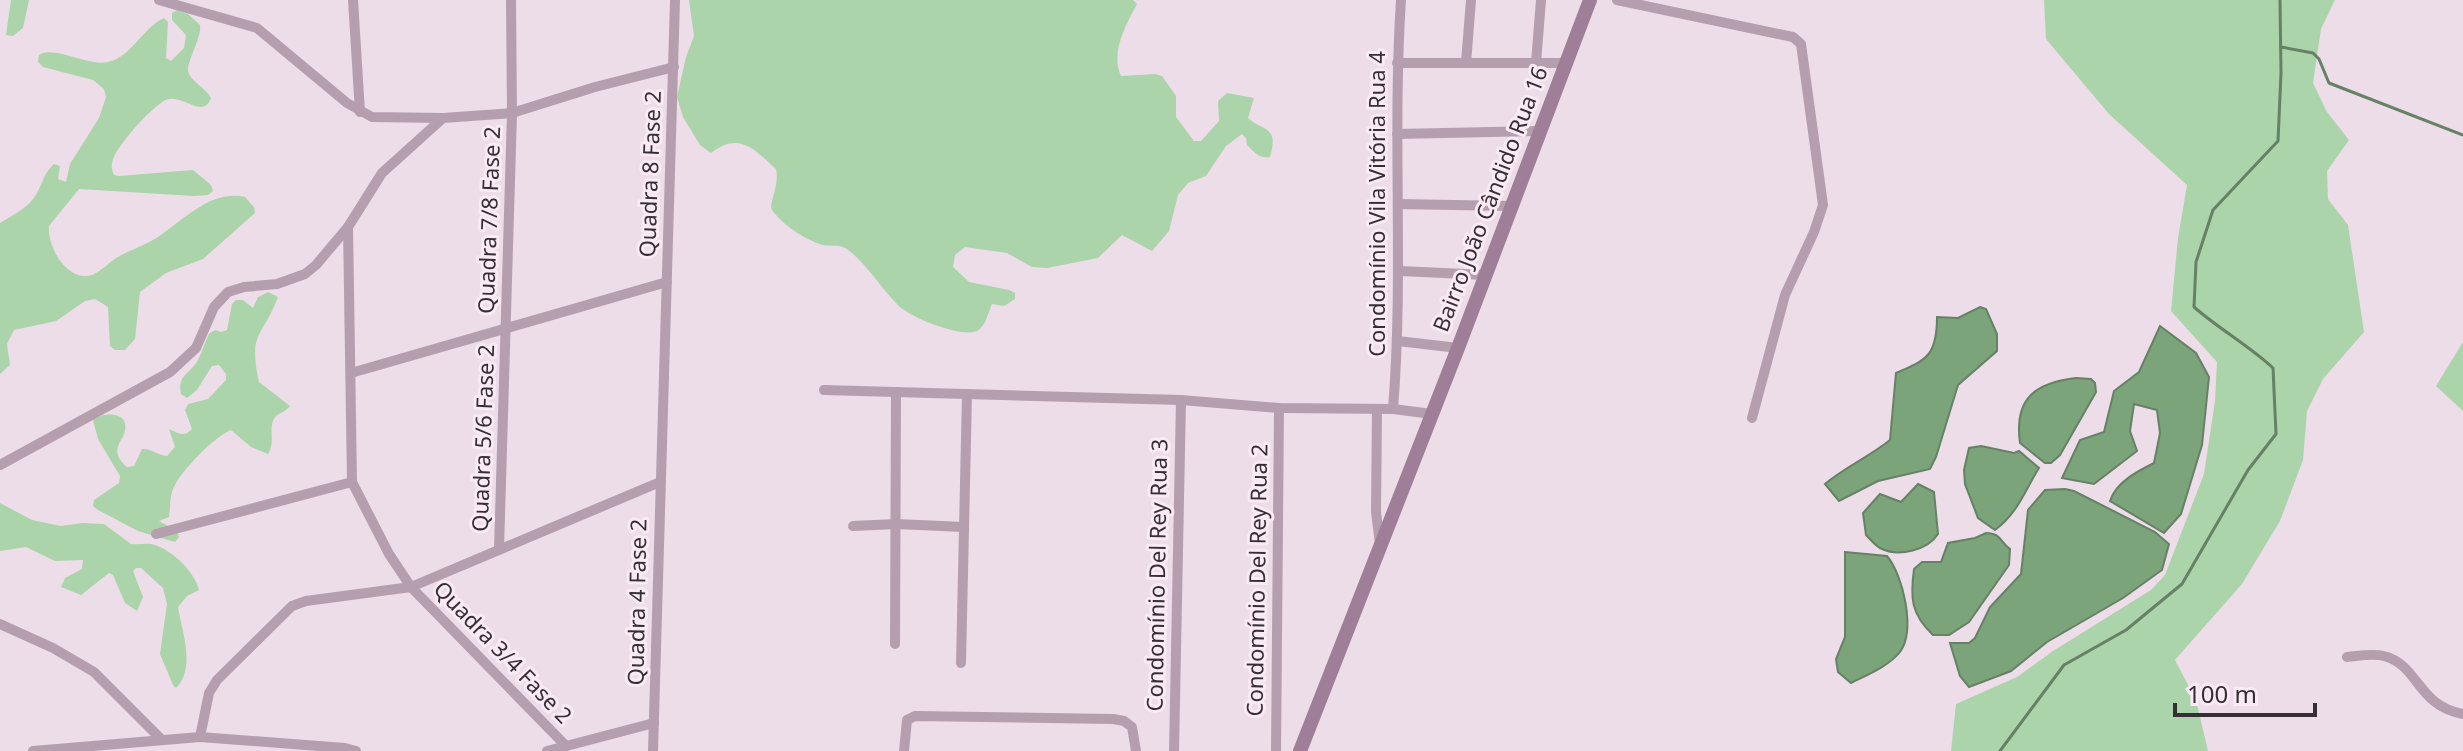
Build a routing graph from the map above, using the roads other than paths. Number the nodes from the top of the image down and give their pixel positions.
1 (159, 0) edge
2 (353, 0) edge
3 (511, 0) edge
4 (675, 0) edge
5 (1401, 0) edge
6 (1471, 0) edge
7 (1541, 0) edge
8 (1590, 0) edge
9 (1617, 0) edge
10 (1397, 63) junction
11 (1466, 63) junction
12 (1536, 63) junction
13 (1565, 63) junction
14 (674, 67) junction
15 (360, 112) junction
16 (512, 113) junction
17 (443, 118) junction
18 (1539, 131) junction
19 (1397, 134) junction
20 (1398, 204) junction
21 (1510, 206) junction
22 (348, 227) junction
23 (1400, 271) junction
24 (1486, 275) junction
25 (667, 282) junction
26 (506, 328) junction
27 (1398, 341) junction
28 (1458, 348) junction
29 (351, 373) junction
30 (824, 390) dead end
31 (896, 392) junction
32 (967, 394) junction
33 (1181, 400) junction
34 (1279, 408) junction
35 (1377, 409) junction
36 (1393, 409) junction
37 (1432, 414) junction
38 (1752, 418) dead end
39 (0, 465) edge
40 (352, 482) junction
41 (660, 482) junction
42 (896, 524) junction
43 (853, 526) dead end
44 (964, 527) junction
45 (156, 534) dead end
46 (1380, 544) junction
47 (499, 549) junction
48 (411, 587) junction
49 (0, 624) edge
50 (895, 644) dead end
51 (2347, 657) dead end
52 (961, 663) dead end
53 (2463, 714) edge
54 (654, 723) junction
55 (200, 737) junction
56 (161, 739) junction
57 (566, 746) junction
58 (33, 751) edge
59 (356, 751) edge
60 (547, 751) edge
61 (653, 751) edge
62 (904, 751) edge
63 (1136, 751) edge
64 (1174, 751) edge
65 (1276, 751) edge
66 (1300, 751) edge

1 - 15 street
2 - 15 street
3 - 16 street, Quadra 7/8 Fase 2
4 - 14 street, Quadra 8 Fase 2
5 - 10 street, Condomínio Vila Vitória Rua 4
6 - 11 street
7 - 12 street
8 - 13 street, Bairro João Cândido Rua 16
9 - 38 street
10 - 11 street
10 - 19 street, Condomínio Vila Vitória Rua 4
11 - 12 street
12 - 13 street
13 - 18 street, Bairro João Cândido Rua 16
14 - 16 street
14 - 25 street, Quadra 8 Fase 2
15 - 17 street
16 - 17 street
16 - 26 street, Quadra 7/8 Fase 2
17 - 22 street
18 - 19 street
18 - 21 street, Bairro João Cândido Rua 16
19 - 20 street, Condomínio Vila Vitória Rua 4
20 - 21 street
20 - 23 street, Condomínio Vila Vitória Rua 4
21 - 24 street, Bairro João Cândido Rua 16
22 - 29 street
22 - 39 street
23 - 24 street
23 - 27 street, Condomínio Vila Vitória Rua 4
24 - 28 street, Bairro João Cândido Rua 16
25 - 26 street
25 - 41 street, Quadra 8 Fase 2
26 - 29 street
26 - 47 street, Quadra 5/6 Fase 2
27 - 28 street
27 - 36 street, Condomínio Vila Vitória Rua 4
28 - 37 street, Bairro João Cândido Rua 16
29 - 40 street
30 - 31 street
31 - 32 street
31 - 42 street
32 - 33 street
32 - 44 street
33 - 34 street
33 - 64 street, Condomínio Del Rey Rua 3
34 - 35 street
34 - 65 street, Condomínio Del Rey Rua 2
35 - 36 street
35 - 46 street
36 - 37 street
37 - 46 street, Bairro João Cândido Rua 16
40 - 45 street
40 - 48 street, Quadra 3/4 Fase 2
41 - 47 street
41 - 54 street, Quadra 4 Fase 2
42 - 43 street
42 - 44 street
42 - 50 street
44 - 52 street
46 - 66 street, Bairro João Cândido Rua 16
47 - 48 street
48 - 55 street
48 - 57 street, Quadra 3/4 Fase 2
49 - 56 street
51 - 53 street
54 - 57 street
54 - 61 street, Quadra 4 Fase 2
55 - 56 street
55 - 59 street
56 - 58 street
57 - 60 street
62 - 63 street

